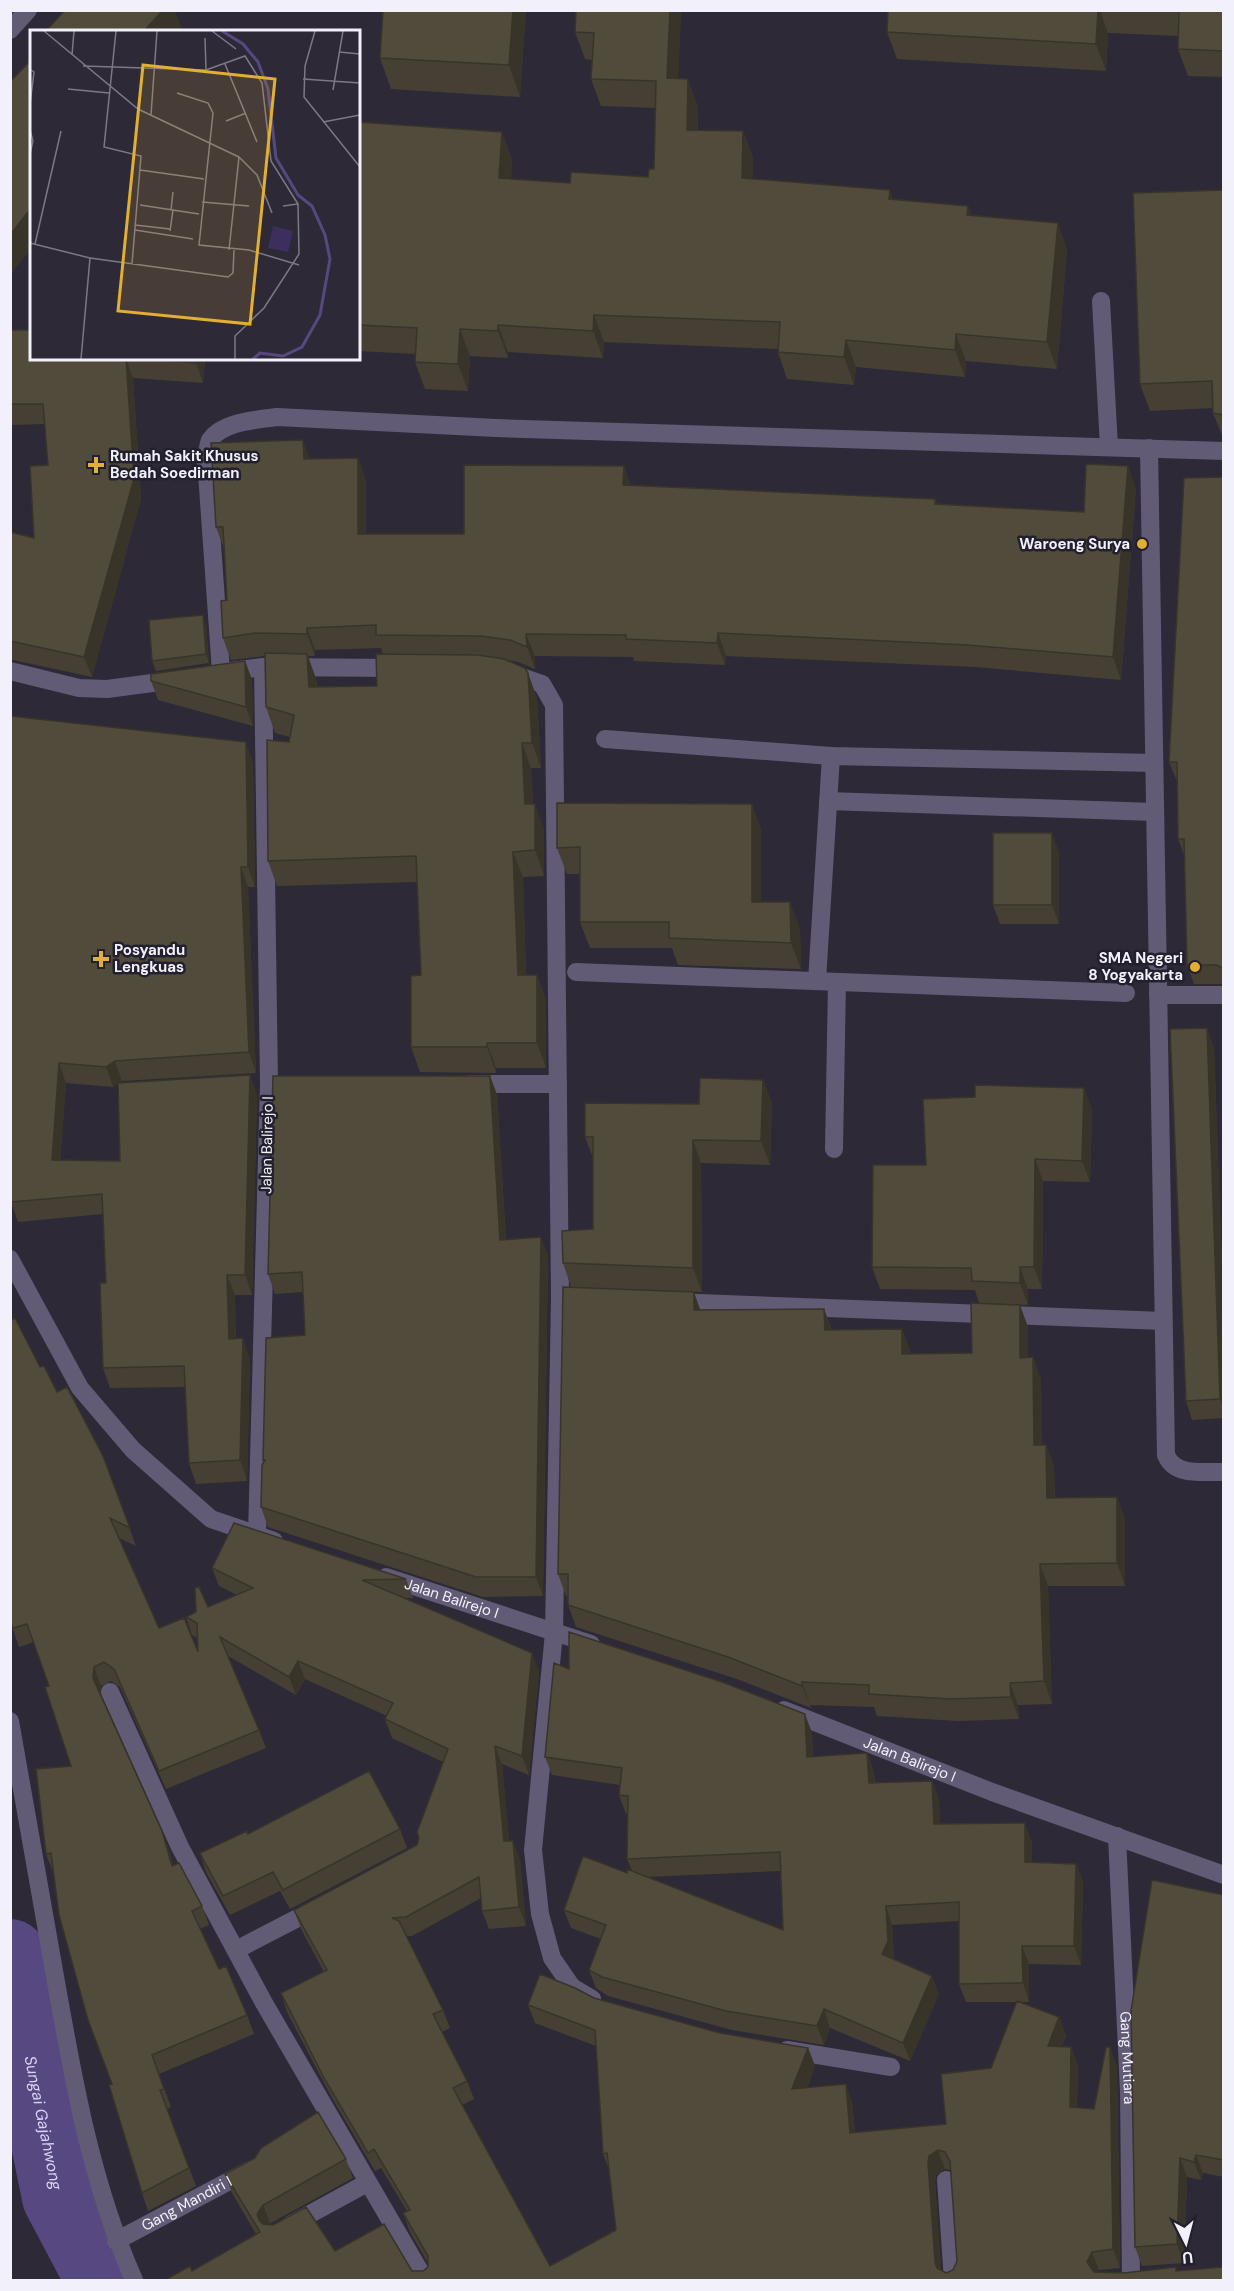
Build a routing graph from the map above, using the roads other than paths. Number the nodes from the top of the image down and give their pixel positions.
1 (28, 10) edge
2 (10, 30) edge
3 (1101, 301) dead end
4 (1109, 447) junction
5 (1149, 448) junction
6 (1224, 451) edge
7 (263, 667) junction
8 (417, 668) edge
9 (488, 669) edge
10 (10, 671) edge
11 (221, 672) junction
12 (605, 739) dead end
13 (831, 756) junction
14 (1154, 763) junction
15 (828, 801) junction
16 (1154, 812) junction
17 (576, 972) dead end
18 (817, 981) junction
19 (837, 982) junction
20 (1126, 993) dead end
21 (1158, 995) junction
22 (1224, 995) edge
23 (269, 1083) junction
24 (292, 1083) edge
25 (454, 1084) edge
26 (558, 1084) junction
27 (246, 1085) edge
28 (834, 1149) dead end
29 (10, 1259) edge
30 (655, 1302) edge
31 (1163, 1321) junction
32 (1224, 1472) edge
33 (257, 1535) junction
34 (290, 1546) edge
35 (366, 1571) edge
36 (554, 1633) junction
37 (610, 1651) edge
38 (110, 1692) dead end
39 (765, 1703) edge
40 (10, 1721) edge
41 (1117, 1836) junction
42 (1224, 1875) edge
43 (331, 1901) edge
44 (236, 1950) junction
45 (604, 2006) edge
46 (765, 2047) edge
47 (891, 2067) dead end
48 (257, 2167) edge
49 (946, 2180) dead end
50 (367, 2183) junction
51 (275, 2233) edge
52 (116, 2241) junction
53 (1154, 2277) edge
54 (134, 2280) edge
55 (425, 2280) edge
56 (953, 2280) edge
57 (1125, 2280) edge

1 - 2 street
3 - 4 street
4 - 5 street
4 - 11 street
5 - 6 street
5 - 14 street
7 - 8 street
7 - 11 street
7 - 23 street, Jalan Balirejo I
9 - 26 street
10 - 11 street
12 - 13 street
13 - 14 street
13 - 15 street
14 - 16 street
15 - 16 street
15 - 18 street
16 - 21 street
17 - 18 street
18 - 19 street
19 - 20 street
19 - 28 street
21 - 22 street
21 - 31 street
23 - 24 street
23 - 27 street
23 - 33 street, Jalan Balirejo I
25 - 26 street
26 - 36 street
29 - 33 street
30 - 31 street
31 - 32 street
33 - 34 street
35 - 36 street, Jalan Balirejo I
36 - 37 street, Jalan Balirejo I
36 - 45 street
38 - 44 street
39 - 41 street, Jalan Balirejo I
40 - 52 street
41 - 42 street, Jalan Balirejo I
41 - 57 street, Gang Mutiara
43 - 44 street
44 - 50 street
46 - 47 street
48 - 52 street, Gang Mandiri I
49 - 56 street
50 - 51 street
50 - 55 street
52 - 54 street
53 - 57 street

